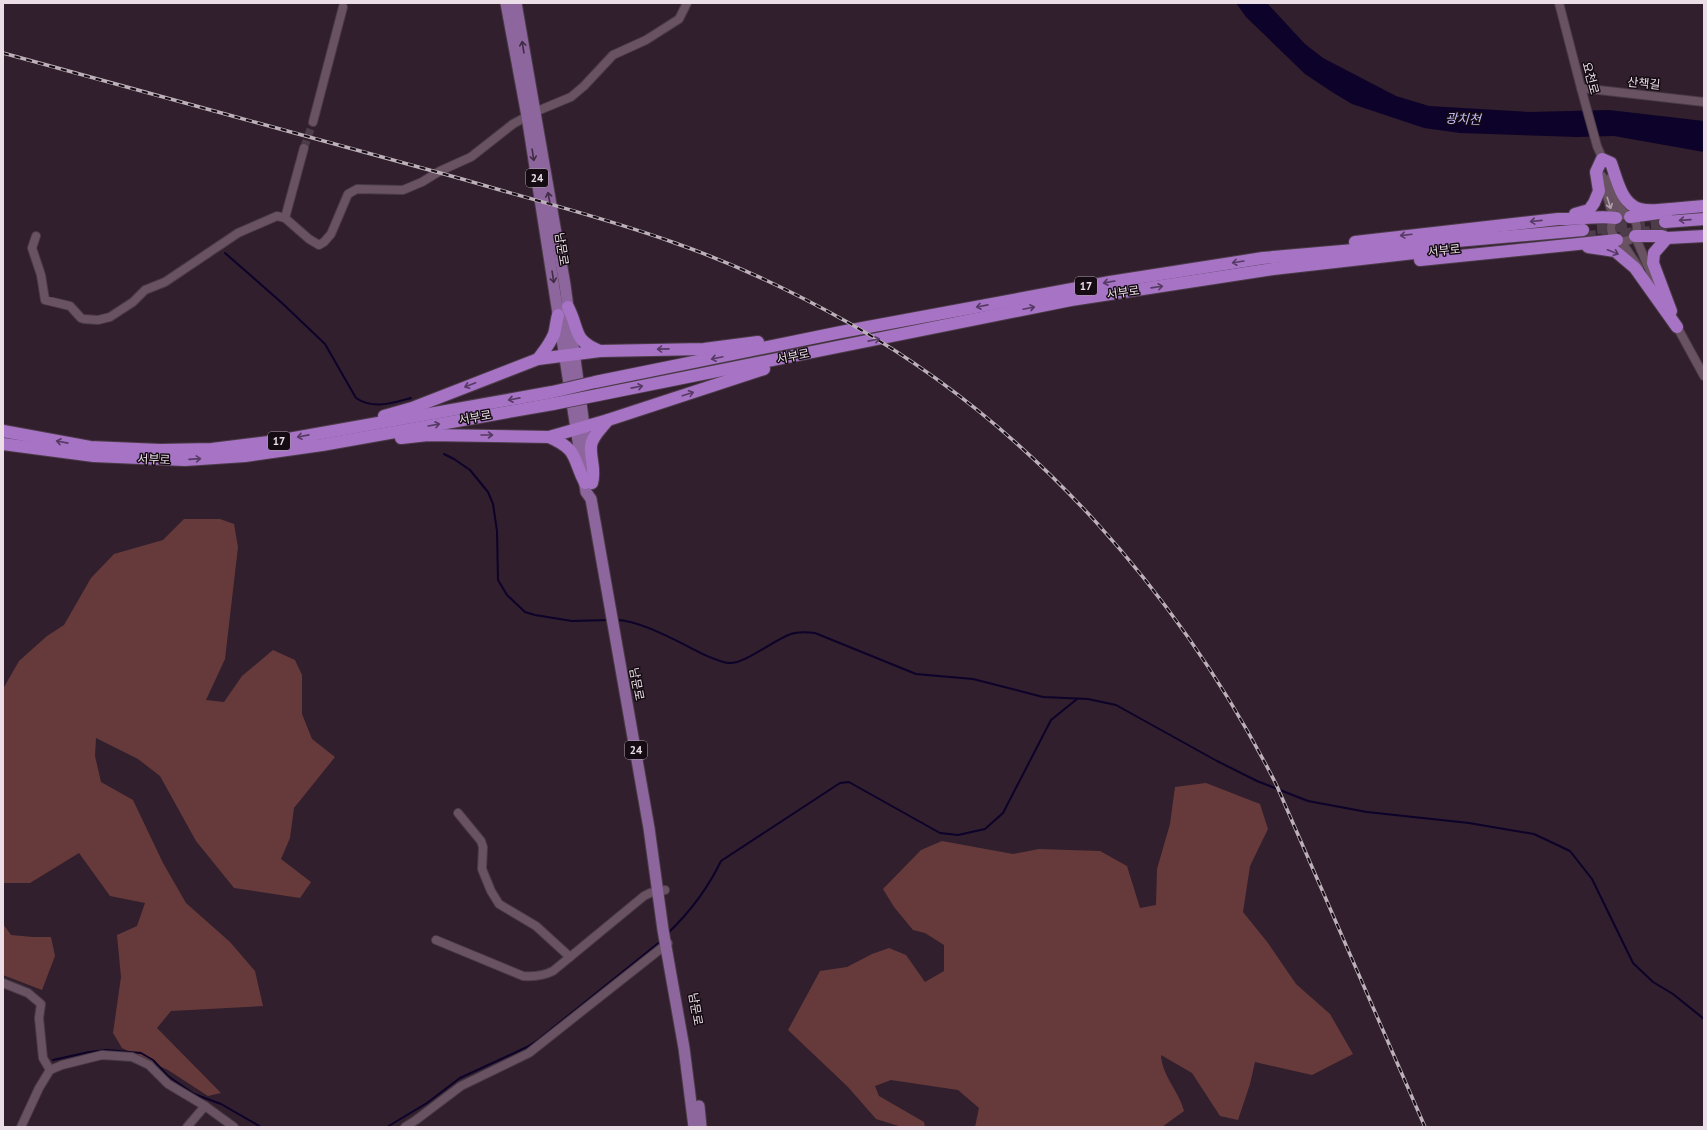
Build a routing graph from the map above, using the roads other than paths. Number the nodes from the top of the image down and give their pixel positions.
1 (506, 3) edge
2 (516, 3) edge
3 (687, 3) edge
4 (1559, 3) edge
5 (344, 4) edge
6 (1582, 91) junction
7 (1704, 102) edge
8 (531, 114) junction
9 (313, 122) tunnel mouth
10 (304, 148) tunnel mouth
11 (1602, 159) junction
12 (1704, 206) edge
13 (1672, 209) junction
14 (1624, 217) junction
15 (285, 218) junction
16 (1558, 219) junction
17 (1704, 219) edge
18 (1704, 229) edge
19 (1667, 230) junction
20 (36, 236) dead end
21 (1634, 236) junction
22 (1704, 236) edge
23 (1619, 240) junction
24 (1560, 246) junction
25 (1262, 258) junction
26 (1273, 269) junction
27 (563, 311) junction
28 (1677, 328) junction
29 (841, 332) junction
30 (845, 346) junction
31 (600, 351) junction
32 (569, 354) junction
33 (538, 359) junction
34 (1704, 376) edge
35 (608, 420) junction
36 (580, 427) junction
37 (3, 431) edge
38 (550, 437) junction
39 (321, 439) junction
40 (3, 444) edge
41 (589, 483) junction
42 (458, 812) dead end
43 (661, 890) junction
44 (667, 937) junction
45 (436, 940) dead end
46 (570, 957) junction
47 (3, 983) edge
48 (50, 1070) junction
49 (205, 1106) junction
50 (21, 1127) edge
51 (187, 1127) edge
52 (234, 1127) edge
53 (405, 1127) edge
54 (694, 1127) edge
55 (702, 1127) edge

1 - 8 main road, 남문로 / 24
8 -> 2 main road, 남문로 / 24
3 - 8 street
4 - 6 street, 요천로
5 - 9 street
6 - 7 street, 산책길
6 - 11 street, 요천로
8 - 15 street
8 - 27 main road, 남문로 / 24
10 - 15 street
11 - 13 highway
11 - 14 street, 요천로
11 - 16 highway
12 - 13 highway
13 - 14 highway
14 - 16 highway
14 - 21 street
14 - 23 street
15 - 20 street
16 -> 25 highway
17 -> 19 highway
18 - 19 highway
19 - 21 highway
19 - 22 highway
19 - 28 highway
21 - 23 street
21 - 28 street
23 - 24 highway
23 - 28 street
24 - 26 highway
24 -> 28 highway
25 - 26 highway, 서부로 / 17
25 -> 29 highway, 서부로 / 17
30 -> 26 highway, 서부로 / 17
27 - 31 highway
27 - 32 main road, 남문로 / 24
27 - 33 highway
28 - 34 street
29 -> 31 highway
29 -> 39 highway, 서부로 / 17, bridge
35 -> 30 highway
39 -> 30 highway, 서부로 / 17, bridge
31 - 32 highway
32 - 33 highway
32 - 36 main road, 남문로 / 24
33 -> 39 highway
35 - 36 highway
35 - 41 highway
36 - 38 highway
36 - 41 main road, 남문로 / 24
39 -> 37 highway, 서부로 / 17
39 -> 38 highway
38 - 41 highway
40 -> 39 highway, 서부로 / 17
41 - 43 main road, 남문로 / 24
42 - 46 street
43 - 44 main road, 남문로 / 24
43 - 46 street
44 - 53 street
44 - 54 main road, 남문로 / 24
44 - 55 main road, 남문로 / 24
45 - 46 street
47 - 48 street
48 - 49 street
48 - 50 street
49 - 51 street
49 - 52 street

